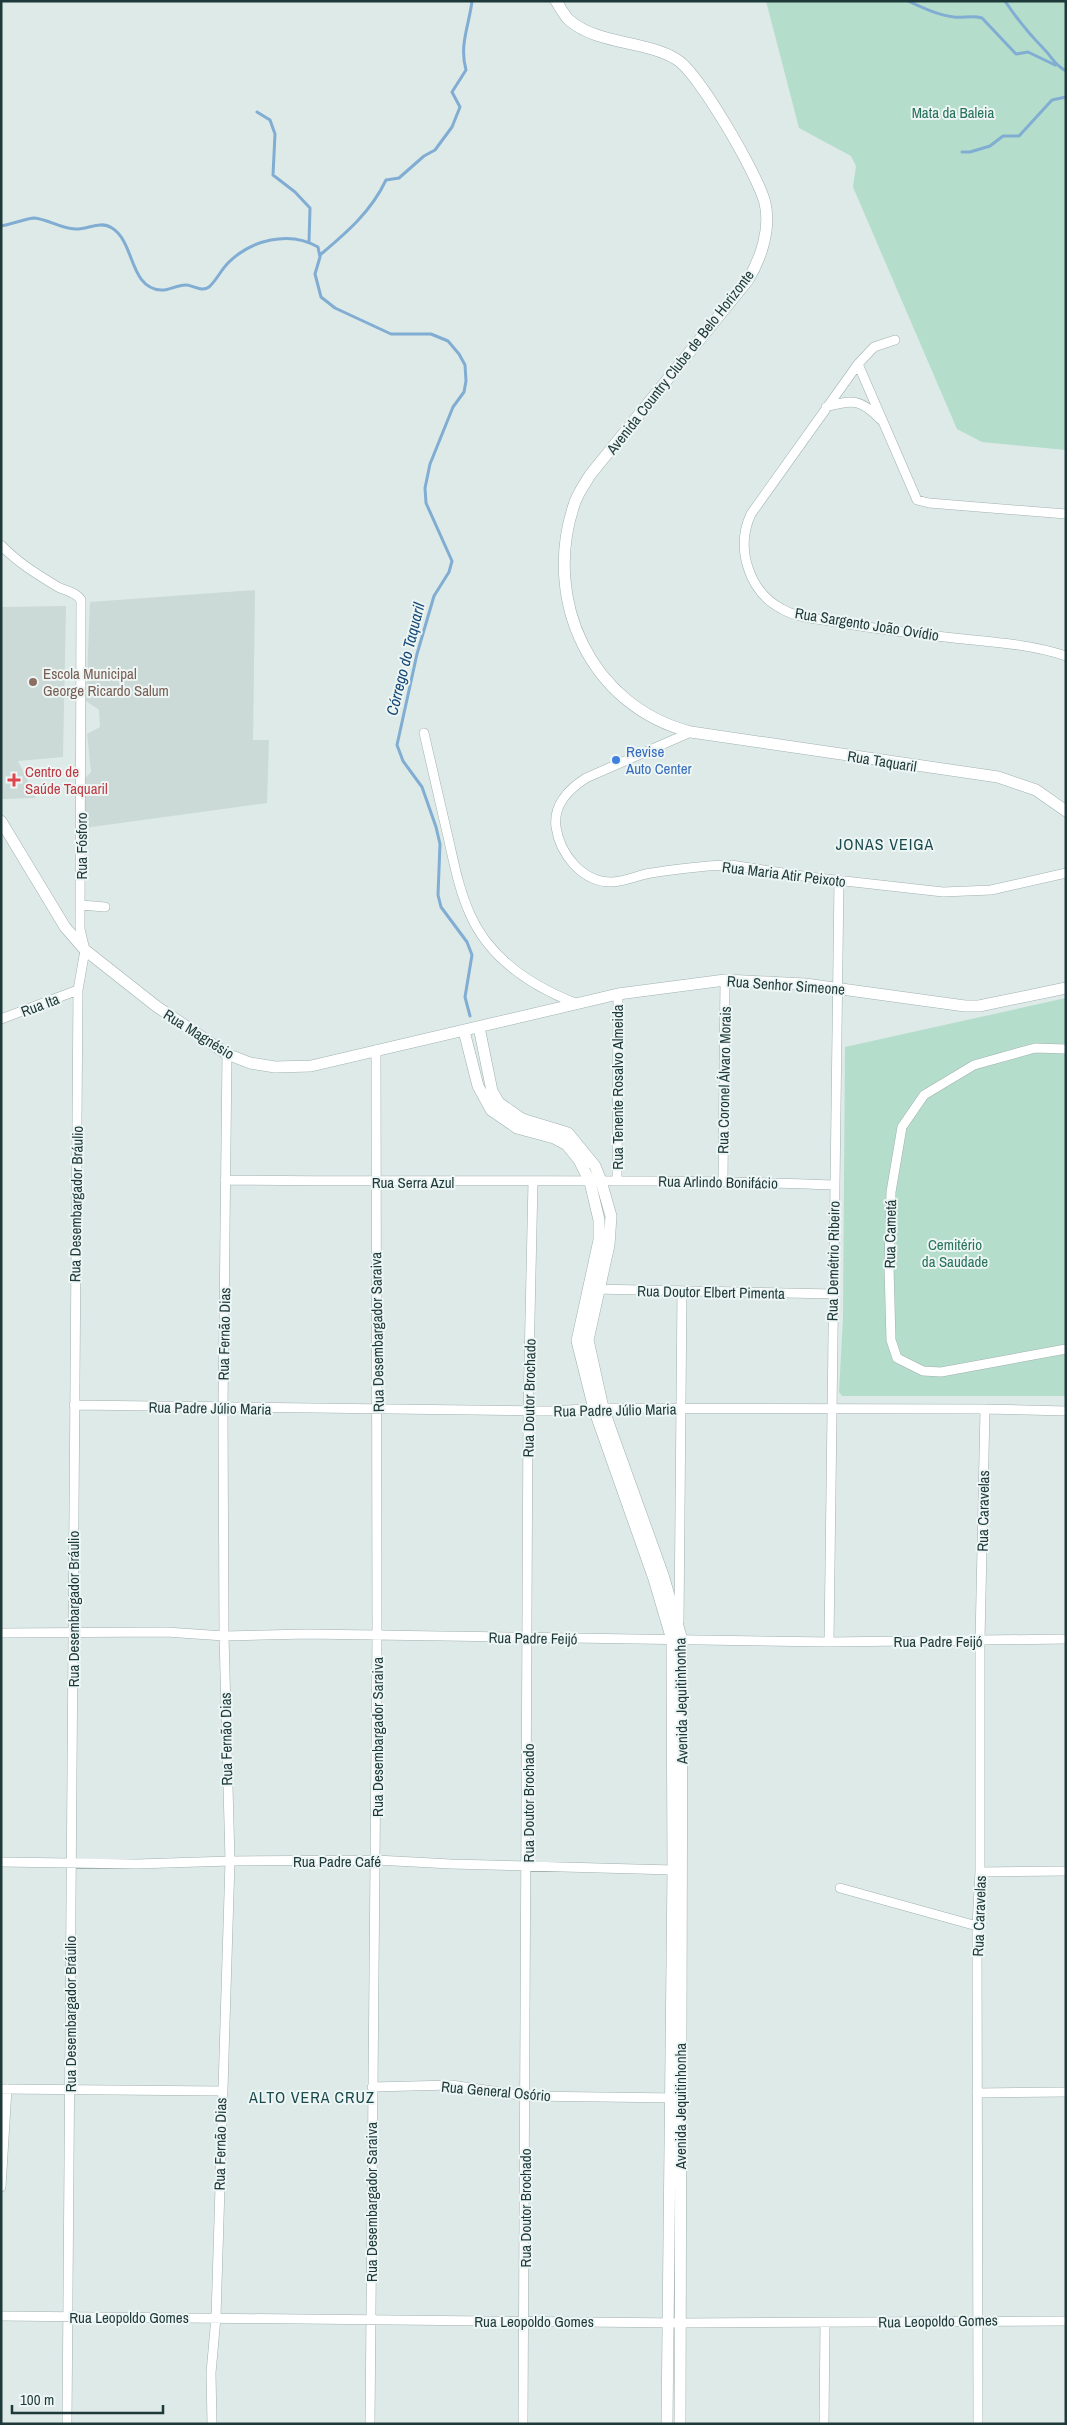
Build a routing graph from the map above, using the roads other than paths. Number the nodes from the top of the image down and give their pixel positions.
1 (556, 1) edge
2 (895, 340) dead end
3 (858, 364) junction
4 (826, 407) junction
5 (884, 422) junction
6 (1066, 514) edge
7 (1, 545) edge
8 (1066, 656) edge
9 (691, 732) junction
10 (424, 733) dead end
11 (1066, 811) edge
12 (1, 821) edge
13 (1066, 873) edge
14 (839, 880) junction
15 (81, 905) junction
16 (105, 907) dead end
17 (85, 950) junction
18 (725, 980) junction
19 (836, 987) junction
20 (1066, 988) edge
21 (78, 990) junction
22 (618, 994) junction
23 (575, 1003) junction
24 (1, 1019) edge
25 (478, 1027) junction
26 (464, 1031) junction
27 (1066, 1049) edge
28 (376, 1050) junction
29 (227, 1054) junction
30 (226, 1180) junction
31 (533, 1181) junction
32 (596, 1181) junction
33 (617, 1181) junction
34 (723, 1181) junction
35 (375, 1182) junction
36 (835, 1185) junction
37 (594, 1289) junction
38 (682, 1291) junction
39 (833, 1294) junction
40 (1066, 1350) edge
41 (74, 1406) junction
42 (598, 1408) junction
43 (830, 1408) junction
44 (223, 1409) junction
45 (680, 1409) junction
46 (985, 1409) junction
47 (378, 1410) junction
48 (528, 1410) junction
49 (1066, 1411) edge
50 (678, 1569) junction
51 (658, 1577) junction
52 (73, 1632) junction
53 (1, 1633) edge
54 (224, 1636) junction
55 (378, 1636) junction
56 (678, 1636) junction
57 (529, 1638) junction
58 (1066, 1639) edge
59 (980, 1641) junction
60 (829, 1642) junction
61 (376, 1860) junction
62 (230, 1861) junction
63 (1, 1862) edge
64 (71, 1862) junction
65 (528, 1866) junction
66 (673, 1870) junction
67 (1066, 1871) edge
68 (980, 1872) junction
69 (840, 1888) dead end
70 (977, 1926) junction
71 (676, 2022) junction
72 (372, 2088) junction
73 (4, 2089) edge
74 (69, 2090) junction
75 (221, 2091) junction
76 (976, 2092) junction
77 (1066, 2092) edge
78 (526, 2096) junction
79 (675, 2098) junction
80 (1, 2187) edge
81 (1, 2316) edge
82 (69, 2317) junction
83 (216, 2317) junction
84 (371, 2320) junction
85 (978, 2320) junction
86 (524, 2321) junction
87 (1066, 2321) edge
88 (675, 2323) junction
89 (825, 2323) junction
90 (67, 2424) edge
91 (212, 2424) edge
92 (370, 2424) edge
93 (523, 2424) edge
94 (667, 2424) edge
95 (680, 2424) edge
96 (824, 2424) edge
97 (978, 2424) edge

1 - 9 street, Avenida Country Clube de Belo Horizonte
2 - 3 street, Rua Sargento João Ovídio
3 - 4 street, Rua Sargento João Ovídio
3 - 5 street
4 - 5 street
4 - 8 street, Rua Sargento João Ovídio
5 - 6 street
7 - 15 street, Rua Fósforo
9 - 11 street, Rua Taquaril
9 - 14 street, Rua Maria Atir Peixoto
10 - 23 street
12 - 17 street
13 - 14 street, Rua Maria Atir Peixoto
14 - 19 street, Rua Demétrio Ribeiro
15 - 16 street
15 - 17 street, Rua Fósforo
17 - 21 street, Rua Desembargador Bráulio
17 - 29 street, Rua Magnésio
18 - 19 street, Rua Senhor Simeone
18 - 22 street, Rua Senhor Simeone
18 - 34 street, Rua Coronel Álvaro Morais
19 - 20 street, Rua Senhor Simeone
19 - 36 street, Rua Demétrio Ribeiro
21 - 24 street, Rua Ita
21 - 41 street, Rua Desembargador Bráulio
22 - 23 street, Rua Senhor Simeone
22 - 33 street, Rua Tenente Rosalvo Almeida
23 - 25 street, Rua Senhor Simeone
25 - 26 street, Rua Magnésio
25 - 32 street, Avenida Jequitinhonha
26 - 28 street, Rua Magnésio
26 - 32 street, Avenida Jequitinhonha
27 - 40 street, Rua Cametá
28 - 29 street, Rua Magnésio
28 - 35 street, Rua Desembargador Saraiva
29 - 30 street, Rua Fernão Dias
30 - 35 street, Rua Serra Azul
30 - 44 street, Rua Fernão Dias
31 - 32 street, Rua Serra Azul
31 - 35 street, Rua Serra Azul
31 - 48 street, Rua Doutor Brochado
32 - 33 street, Rua Arlindo Bonifácio
32 - 37 street, Avenida Jequitinhonha
33 - 34 street, Rua Arlindo Bonifácio
34 - 36 street, Rua Arlindo Bonifácio
35 - 47 street, Rua Desembargador Saraiva
36 - 39 street, Rua Demétrio Ribeiro
37 - 38 street, Rua Doutor Elbert Pimenta
37 - 42 street, Avenida Jequitinhonha
38 - 39 street, Rua Doutor Elbert Pimenta
38 - 45 street
39 - 43 street, Rua Demétrio Ribeiro
41 - 44 street, Rua Padre Júlio Maria
41 - 52 street, Rua Desembargador Bráulio
42 - 45 street, Rua Padre Júlio Maria
42 - 48 street, Rua Padre Júlio Maria
42 - 51 street, Avenida Jequitinhonha
43 - 45 street, Rua Padre Júlio Maria
43 - 46 street, Rua Padre Júlio Maria
43 - 60 street, Rua Demétrio Ribeiro
44 - 47 street, Rua Padre Júlio Maria
44 - 54 street, Rua Fernão Dias
45 - 50 street
46 - 49 street, Rua Padre Júlio Maria
46 - 59 street, Rua Caravelas
47 - 48 street, Rua Padre Júlio Maria
47 - 55 street, Rua Desembargador Saraiva
48 - 57 street, Rua Doutor Brochado
50 - 51 street
50 - 56 street
51 - 56 street, Avenida Jequitinhonha
52 - 53 street, Rua Padre Feijó
52 - 54 street, Rua Padre Feijó
52 - 64 street, Rua Desembargador Bráulio
54 - 55 street, Rua Padre Feijó
54 - 62 street, Rua Fernão Dias
55 - 57 street, Rua Padre Feijó
55 - 61 street, Rua Desembargador Saraiva
56 - 57 street, Rua Padre Feijó
56 - 60 street, Rua Padre Feijó
56 - 66 street, Avenida Jequitinhonha
56 - 71 street, Avenida Jequitinhonha
57 - 65 street, Rua Doutor Brochado
58 - 59 street, Rua Padre Feijó
59 - 60 street, Rua Padre Feijó
59 - 68 street, Rua Caravelas
61 - 62 street, Rua Padre Café
61 - 65 street, Rua Padre Café
61 - 72 street, Rua Desembargador Saraiva
62 - 64 street, Rua Padre Café
62 - 75 street, Rua Fernão Dias
63 - 64 street, Rua Padre Café
64 - 74 street, Rua Desembargador Bráulio
65 - 66 street, Rua Padre Café
65 - 78 street, Rua Doutor Brochado
66 - 71 street, Avenida Jequitinhonha
67 - 68 street
68 - 70 street, Rua Caravelas
69 - 70 street
70 - 76 street, Rua Caravelas
71 - 79 street, Avenida Jequitinhonha
72 - 78 street, Rua General Osório
72 - 84 street, Rua Desembargador Saraiva
73 - 74 street
73 - 80 street
74 - 75 street
74 - 82 street, Rua Desembargador Bráulio
75 - 83 street, Rua Fernão Dias
76 - 77 street
76 - 85 street, Rua Caravelas
78 - 79 street, Rua General Osório
78 - 86 street, Rua Doutor Brochado
79 - 88 street, Avenida Jequitinhonha
81 - 82 street, Rua Leopoldo Gomes
82 - 83 street, Rua Leopoldo Gomes
82 - 90 street, Rua Desembargador Bráulio
83 - 84 street, Rua Leopoldo Gomes
83 - 91 street, Rua Fernão Dias
84 - 86 street, Rua Leopoldo Gomes
84 - 92 street, Rua Desembargador Saraiva
85 - 87 street, Rua Leopoldo Gomes
85 - 89 street, Rua Leopoldo Gomes
85 - 97 street, Rua Caravelas
86 - 88 street, Rua Leopoldo Gomes
86 - 93 street, Rua Doutor Brochado
88 - 89 street, Rua Leopoldo Gomes
88 - 94 street, Avenida Jequitinhonha
88 - 95 street, Avenida Jequitinhonha
89 - 96 street

